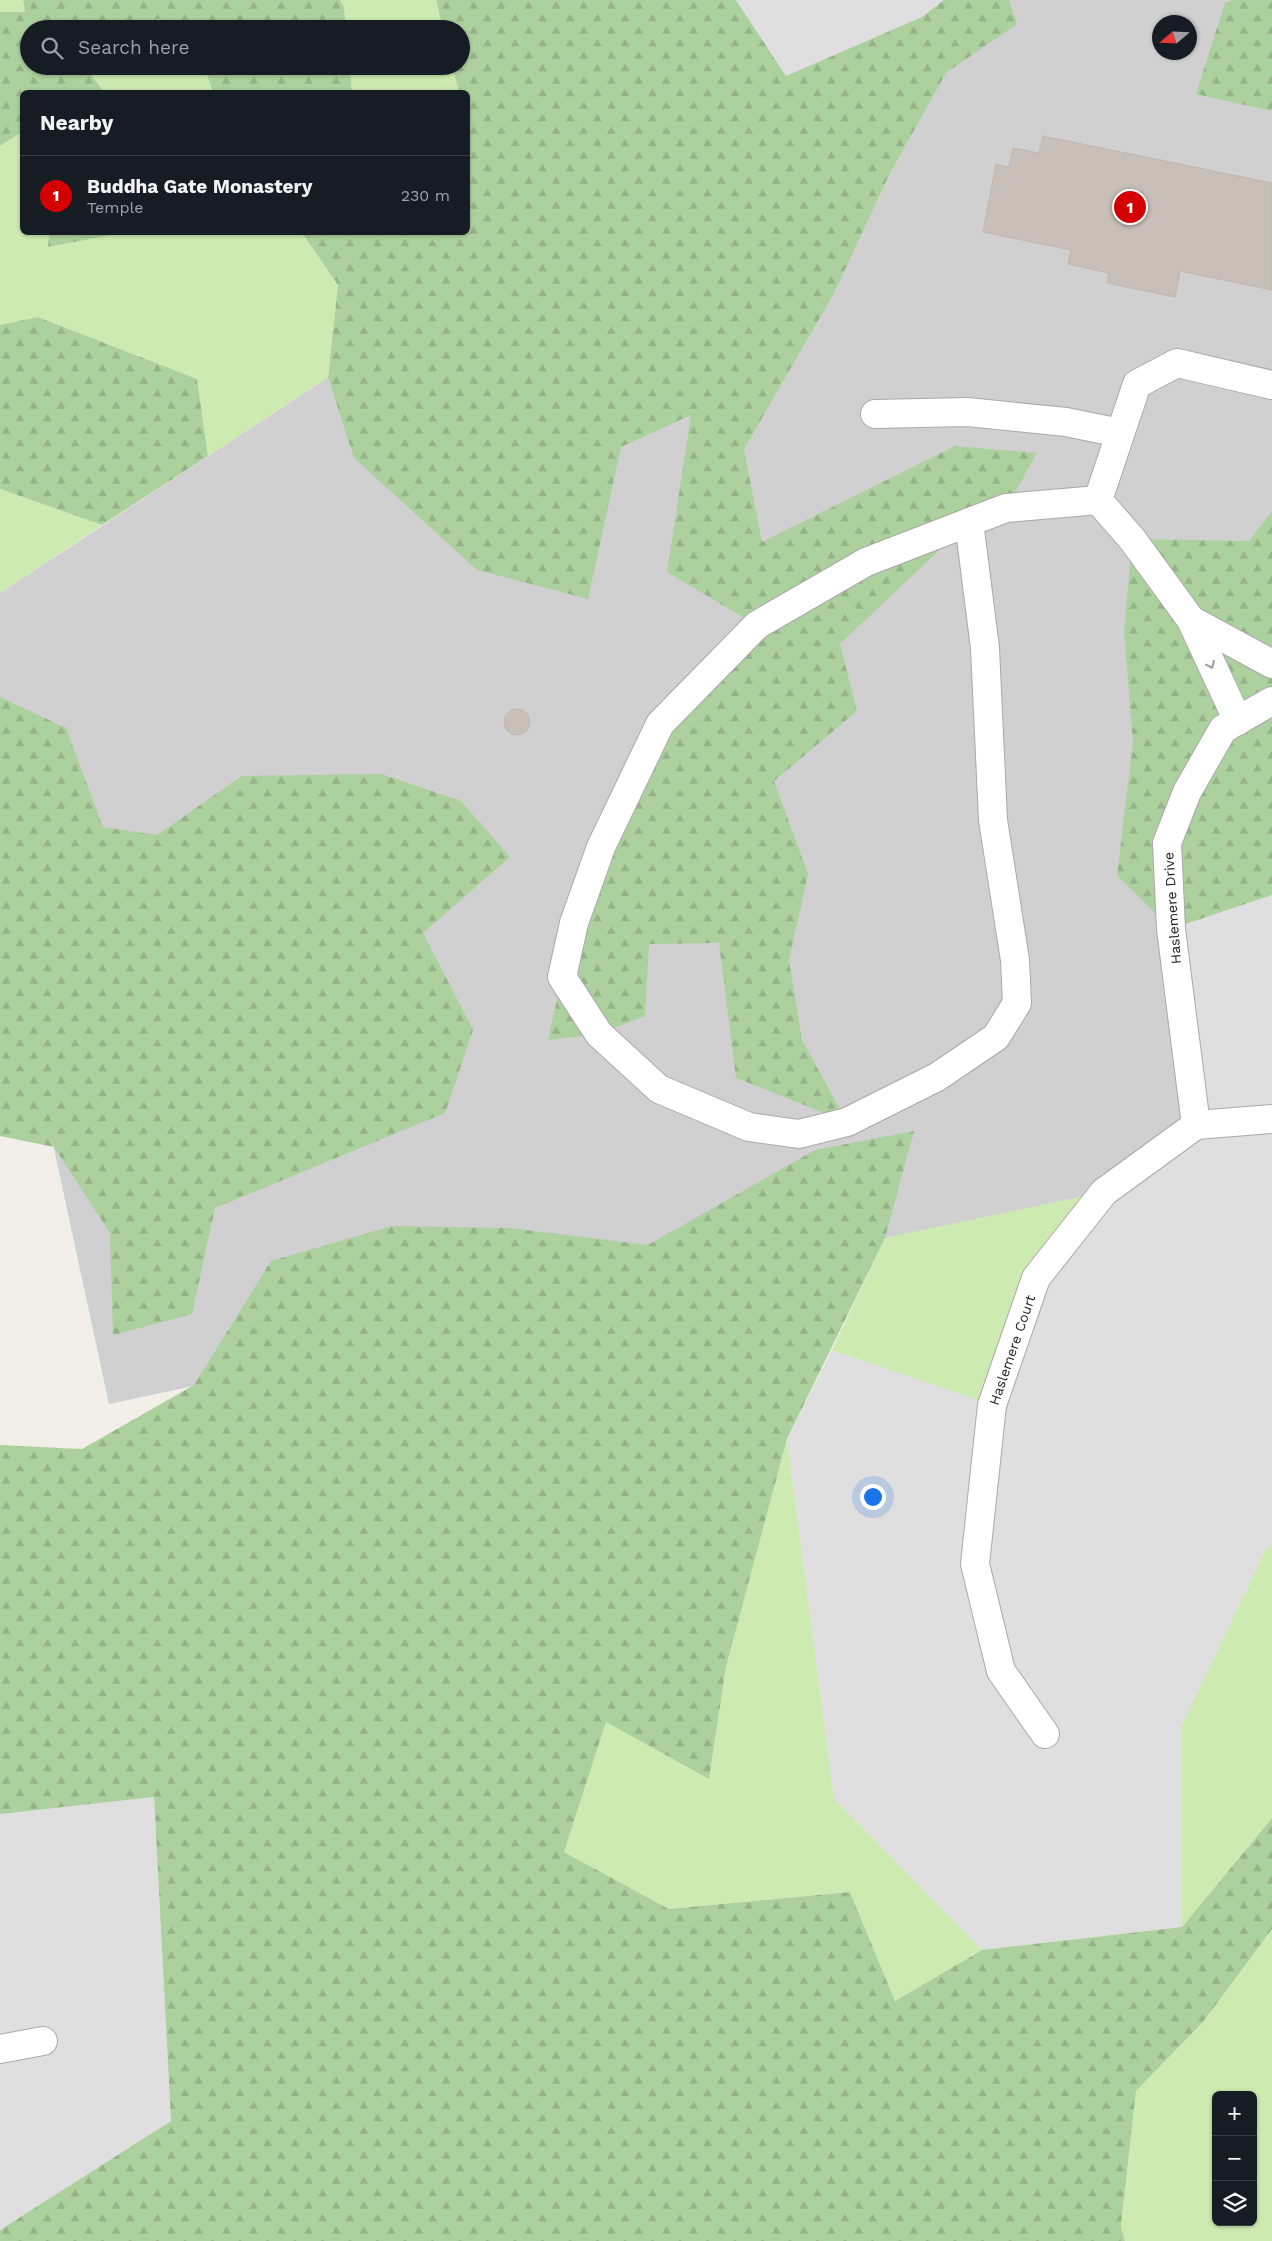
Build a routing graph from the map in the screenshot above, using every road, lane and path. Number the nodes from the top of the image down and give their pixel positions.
1 (1272, 385) edge
2 (875, 414) dead end
3 (1120, 433) junction
4 (1098, 500) junction
5 (969, 522) junction
6 (1191, 620) junction
7 (1272, 664) edge
8 (1272, 701) edge
9 (1238, 721) junction
10 (1272, 1119) edge
11 (1196, 1125) junction
12 (1045, 1734) dead end
13 (43, 2041) dead end
14 (0, 2049) edge

1 - 3 street
2 - 3 street
3 - 4 street
4 - 5 street
4 - 6 street
5 - 5 street
6 - 7 street
6 -> 9 street
8 - 9 street, Haslemere Drive
9 - 11 street, Haslemere Drive
10 - 11 street
11 - 12 street, Haslemere Court
13 - 14 street

